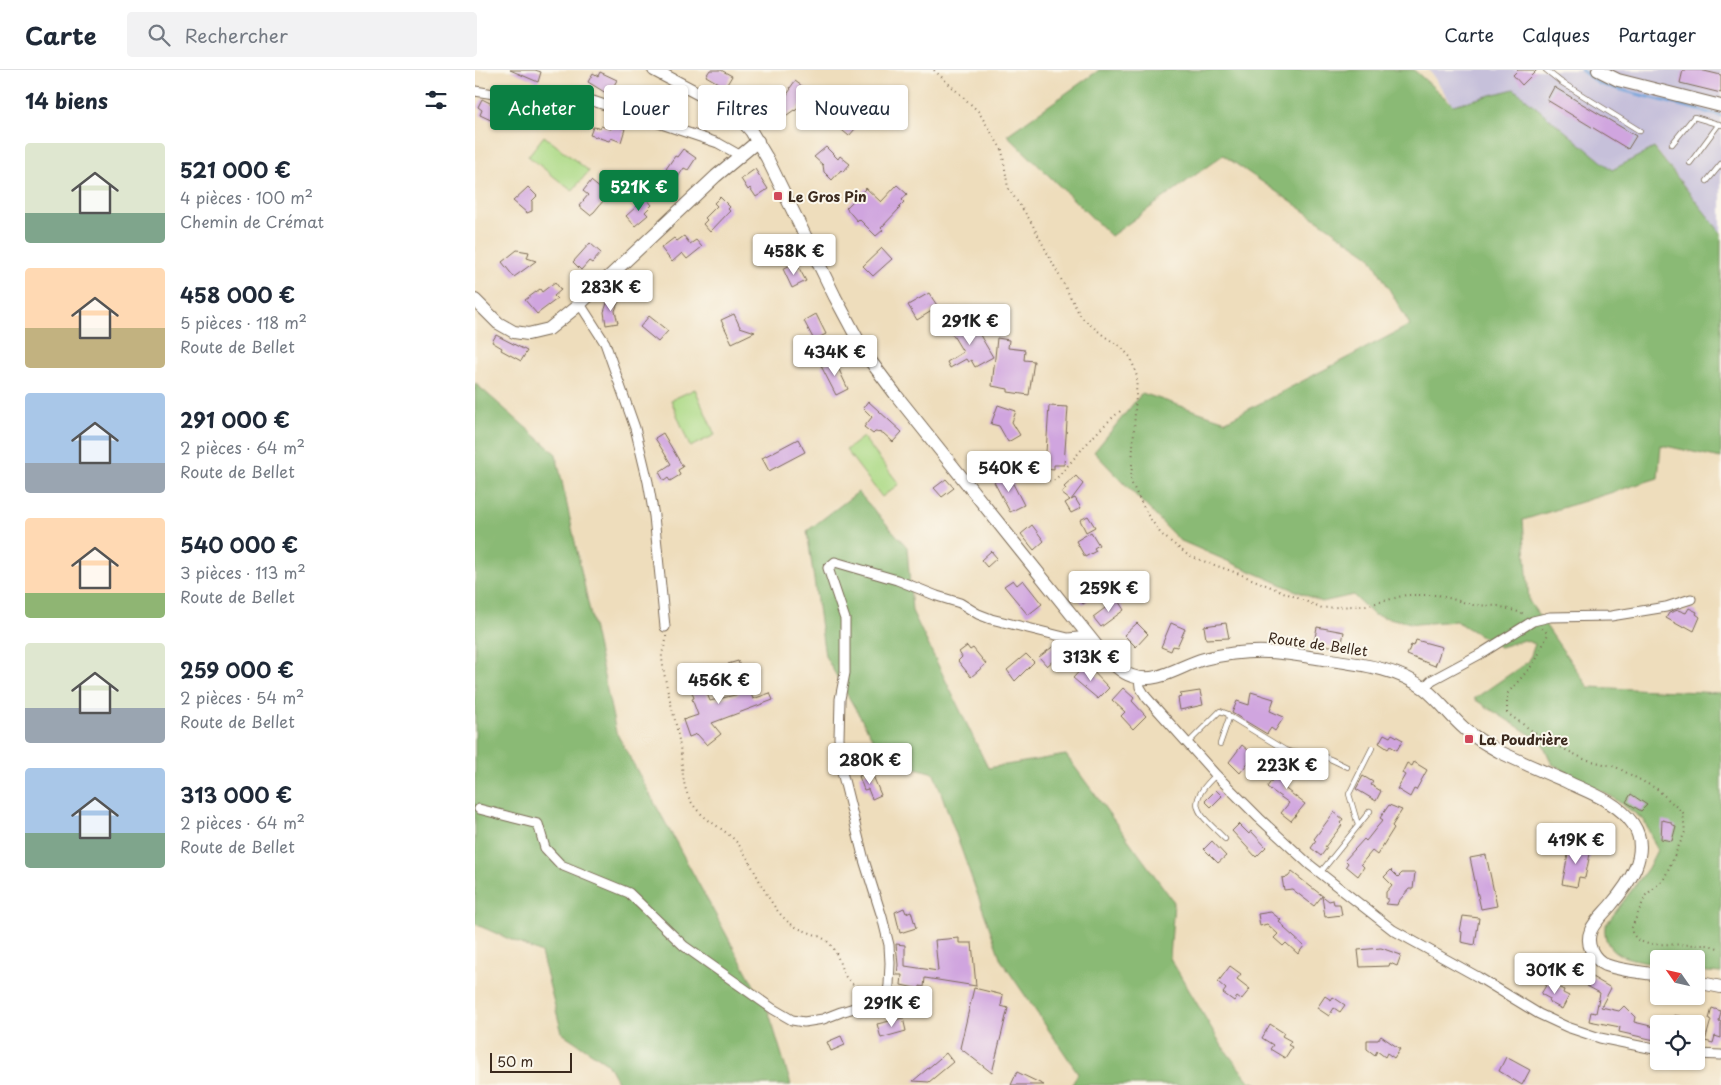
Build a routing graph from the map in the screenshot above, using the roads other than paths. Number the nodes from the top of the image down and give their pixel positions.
1 (654, 70) edge
2 (1546, 70) edge
3 (1598, 70) edge
4 (475, 91) edge
5 (1721, 106) edge
6 (1720, 125) edge
7 (1640, 131) dead end
8 (758, 141) junction
9 (1672, 144) dead end
10 (741, 156) junction
11 (1690, 163) dead end
12 (1721, 164) edge
13 (1707, 181) dead end
14 (475, 300) edge
15 (580, 304) junction
16 (1691, 599) dead end
17 (665, 627) road end
18 (1089, 636) junction
19 (1139, 678) junction
20 (1424, 688) junction
21 (1229, 716) junction
22 (1188, 743) junction
23 (1220, 744) dead end
24 (1372, 748) dead end
25 (1347, 768) dead end
26 (1216, 775) junction
27 (479, 809) dead end
28 (1369, 811) dead end
29 (1358, 825) junction
30 (1225, 839) dead end
31 (1320, 873) junction
32 (1650, 973) edge
33 (1705, 984) edge
34 (1721, 987) edge
35 (1650, 1048) edge
36 (1705, 1054) edge
37 (1721, 1055) edge

1 - 8 main road
2 - 7 lane
3 - 5 main road
4 - 10 street
6 - 9 lane
6 - 11 lane
8 - 10 main road
8 - 18 main road
10 - 15 main road
12 - 13 lane
14 - 15 main road
15 - 17 street
16 - 20 street
18 - 19 main road
18 - 27 street
19 - 20 main road, Route de Bellet
19 - 22 street
20 - 32 main road, Route de Bellet
21 - 22 lane
21 - 23 lane
21 - 25 lane
22 - 26 street
24 - 29 lane
26 - 30 lane
26 - 31 street
28 - 29 lane
29 - 31 lane
31 - 35 street
33 - 34 main road
36 - 37 street

